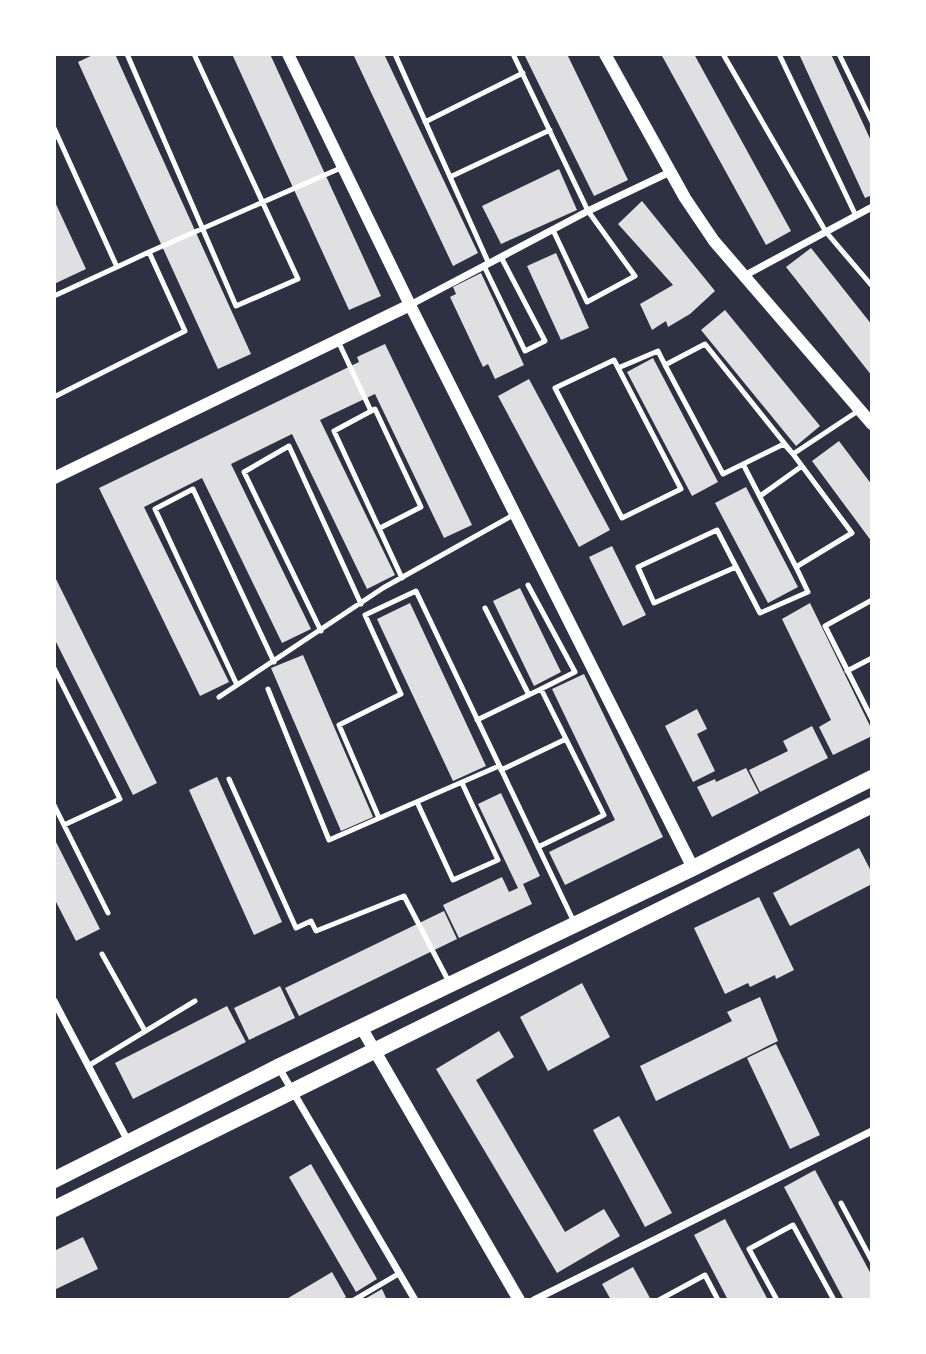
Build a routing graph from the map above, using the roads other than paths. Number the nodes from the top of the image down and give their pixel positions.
1 (127, 54) edge
2 (194, 54) edge
3 (288, 54) edge
4 (395, 54) edge
5 (513, 54) edge
6 (606, 54) edge
7 (723, 54) edge
8 (779, 54) edge
9 (839, 54) edge
10 (523, 73) junction
11 (425, 122) junction
12 (872, 122) edge
13 (54, 128) edge
14 (550, 130) junction
15 (343, 167) junction
16 (670, 172) junction
17 (450, 177) junction
18 (262, 202) junction
19 (872, 207) edge
20 (588, 211) junction
21 (856, 216) junction
22 (201, 228) junction
23 (553, 230) junction
24 (826, 232) junction
25 (149, 251) junction
26 (501, 257) junction
27 (486, 265) junction
28 (117, 267) junction
29 (744, 276) junction
30 (872, 286) edge
31 (54, 296) edge
32 (410, 305) junction
33 (338, 340) junction
34 (665, 365) junction
35 (618, 368) junction
36 (54, 397) edge
37 (859, 410) junction
38 (371, 411) junction
39 (872, 424) edge
40 (784, 444) junction
41 (793, 454) junction
42 (743, 464) junction
43 (802, 466) junction
44 (54, 478) edge
45 (760, 495) junction
46 (515, 514) junction
47 (380, 528) junction
48 (736, 567) junction
49 (796, 567) junction
50 (402, 578) junction
51 (528, 585) dead end
52 (872, 600) edge
53 (361, 604) junction
54 (485, 608) dead end
55 (321, 631) junction
56 (872, 659) edge
57 (274, 662) junction
58 (54, 668) edge
59 (847, 671) junction
60 (237, 685) junction
61 (541, 688) junction
62 (268, 689) dead end
63 (529, 695) junction
64 (219, 697) dead end
65 (872, 719) edge
66 (477, 720) junction
67 (566, 739) junction
68 (500, 768) junction
69 (872, 778) edge
70 (229, 779) dead end
71 (462, 783) junction
72 (417, 802) junction
73 (54, 805) edge
74 (872, 805) edge
75 (379, 818) junction
76 (64, 825) junction
77 (538, 847) junction
78 (693, 868) junction
79 (108, 913) dead end
80 (575, 925) junction
81 (102, 954) dead end
82 (450, 984) junction
83 (54, 1001) edge
84 (195, 1001) dead end
85 (361, 1027) junction
86 (145, 1031) junction
87 (374, 1051) junction
88 (88, 1066) junction
89 (278, 1068) junction
90 (292, 1091) junction
91 (872, 1130) edge
92 (129, 1144) junction
93 (54, 1180) edge
94 (841, 1203) dead end
95 (54, 1209) edge
96 (872, 1261) edge
97 (400, 1273) junction
98 (354, 1300) edge
99 (415, 1300) edge
100 (519, 1300) edge
101 (534, 1300) edge
102 (659, 1300) edge
103 (718, 1300) edge
104 (777, 1300) edge
105 (834, 1300) edge

1 - 22 lane
2 - 18 lane
3 - 15 street
4 - 11 lane
5 - 10 lane
6 - 16 street
7 - 24 lane
8 - 21 lane
9 - 12 lane
10 - 11 lane
10 - 14 lane
11 - 17 lane
13 - 28 lane
14 - 17 lane
14 - 20 lane
15 - 18 lane
15 - 32 street
16 - 20 street
16 - 29 street
17 - 27 lane
18 - 22 lane
18 - 22 lane
19 - 21 street
20 - 23 street
20 - 23 lane
21 - 24 street
22 - 25 lane
23 - 26 street
24 - 29 street
24 - 30 lane
25 - 28 lane
25 - 36 lane
26 - 27 street
26 - 27 lane
27 - 32 street
28 - 31 lane
29 - 37 street
32 - 33 street
32 - 46 street
33 - 38 lane
33 - 44 street
34 - 35 lane
34 - 40 lane
34 - 42 lane
35 - 35 lane
37 - 39 street
37 - 41 lane
38 - 47 lane
38 - 47 lane
40 - 41 lane
40 - 42 lane
41 - 43 lane
42 - 45 lane
43 - 45 lane
43 - 49 lane
45 - 49 lane
46 - 50 lane
46 - 78 street
47 - 50 lane
48 - 48 lane
48 - 49 lane
50 - 53 lane
51 - 61 lane
52 - 59 lane
53 - 55 lane
53 - 55 lane
54 - 63 lane
55 - 57 lane
56 - 59 lane
57 - 60 lane
57 - 60 lane
58 - 76 lane
59 - 65 lane
60 - 64 lane
61 - 63 lane
61 - 67 lane
62 - 75 lane
63 - 66 lane
66 - 68 lane
66 - 75 lane
67 - 68 lane
67 - 77 lane
68 - 71 lane
68 - 77 lane
69 - 78 main road
70 - 82 lane
71 - 72 lane
71 - 72 lane
72 - 75 lane
73 - 76 lane
74 - 87 main road
76 - 79 lane
77 - 80 lane
78 - 80 main road
80 - 82 main road
81 - 86 lane
82 - 85 main road
83 - 88 street
84 - 86 lane
85 - 87 street
85 - 89 main road
86 - 88 lane
87 - 90 main road
87 - 100 street
88 - 92 street
89 - 90 street
89 - 92 main road
90 - 95 main road
90 - 97 street
91 - 101 street
92 - 93 main road
94 - 96 lane
97 - 98 lane
97 - 99 street
102 - 103 lane
104 - 105 lane

